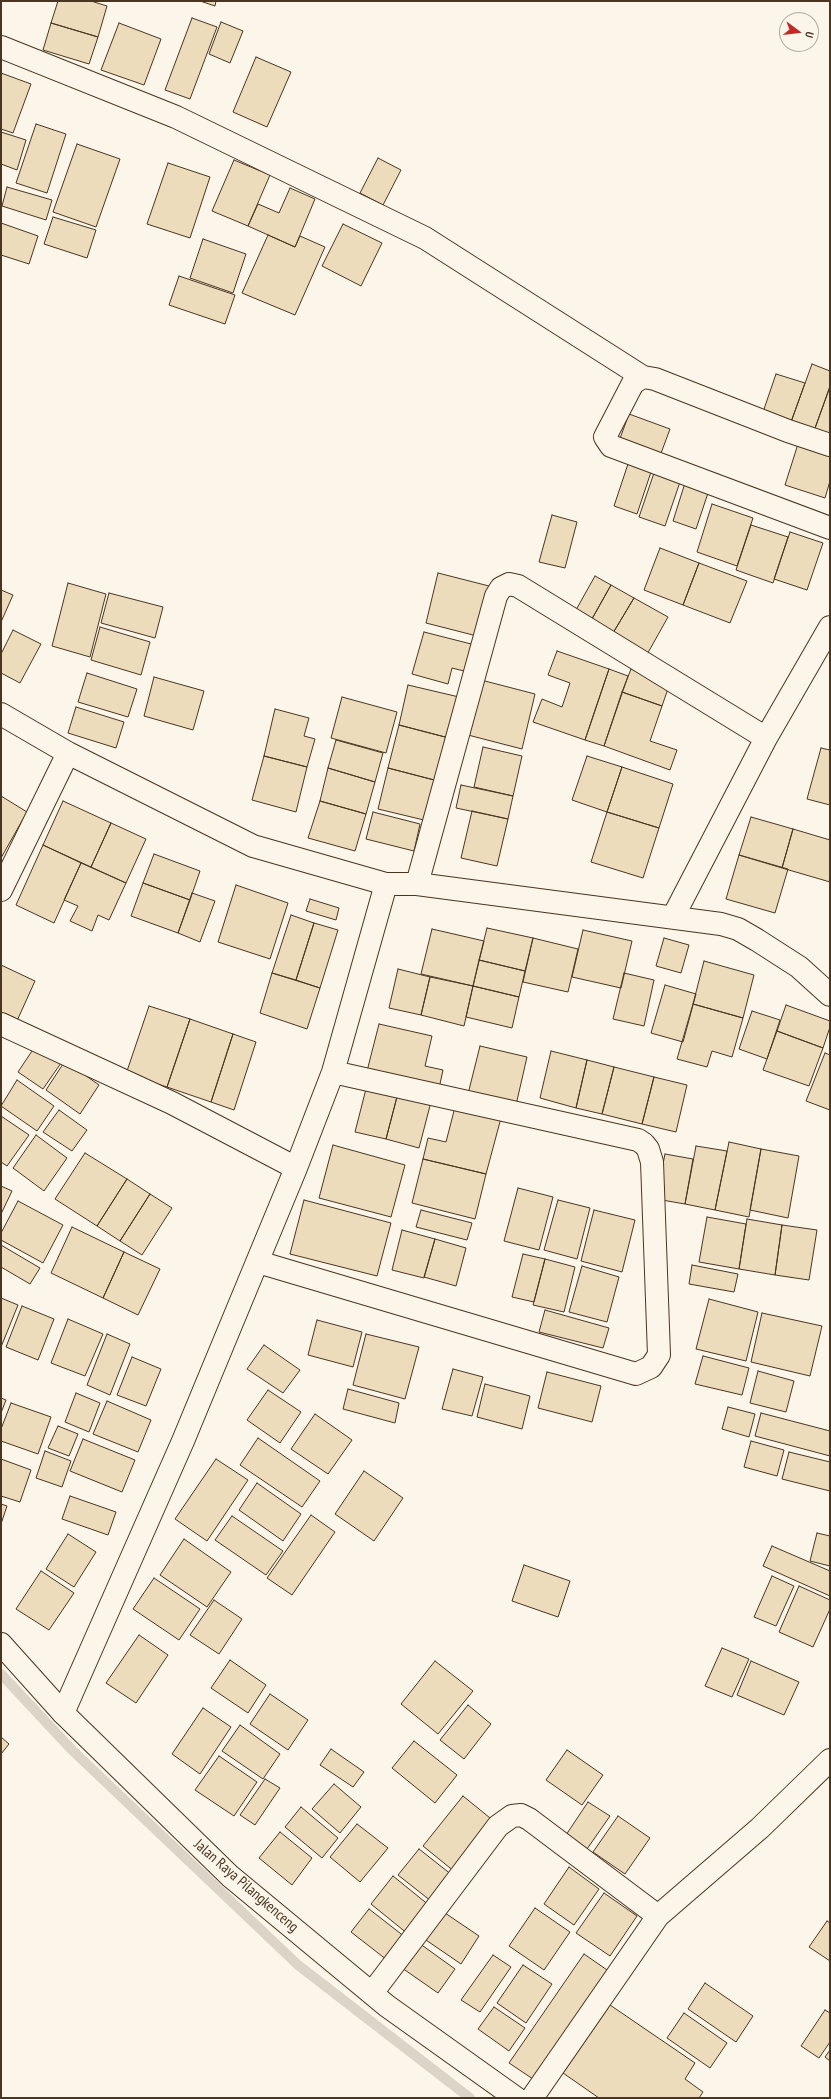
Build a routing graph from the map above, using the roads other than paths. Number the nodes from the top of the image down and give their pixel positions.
1 (1, 47) edge
2 (643, 377) junction
3 (830, 445) edge
4 (830, 528) edge
5 (830, 627) edge
6 (1, 714) edge
7 (766, 738) junction
8 (68, 753) junction
9 (386, 884) junction
10 (417, 884) junction
11 (1, 890) edge
12 (673, 917) junction
13 (830, 995) edge
14 (1, 1024) edge
15 (333, 1072) junction
16 (296, 1168) junction
17 (258, 1262) junction
18 (1, 1644) edge
19 (63, 1713) junction
20 (830, 1760) edge
21 (658, 1916) junction
22 (372, 1993) junction
23 (516, 2098) edge
24 (532, 2098) edge

1 - 2 street
2 - 3 street
2 - 4 street
5 - 7 street
6 - 8 street
7 - 10 street
7 - 12 street
8 - 9 street
8 - 11 street
9 - 10 street
9 - 15 street
10 - 12 street
12 - 13 street
14 - 16 street
15 - 16 street
15 - 17 street
16 - 17 street
17 - 19 street
18 - 19 street, Jalan Raya Pilangkenceng
19 - 22 street, Jalan Raya Pilangkenceng
20 - 21 street
21 - 22 street
21 - 24 street
22 - 23 street, Jalan Raya Pilangkenceng

